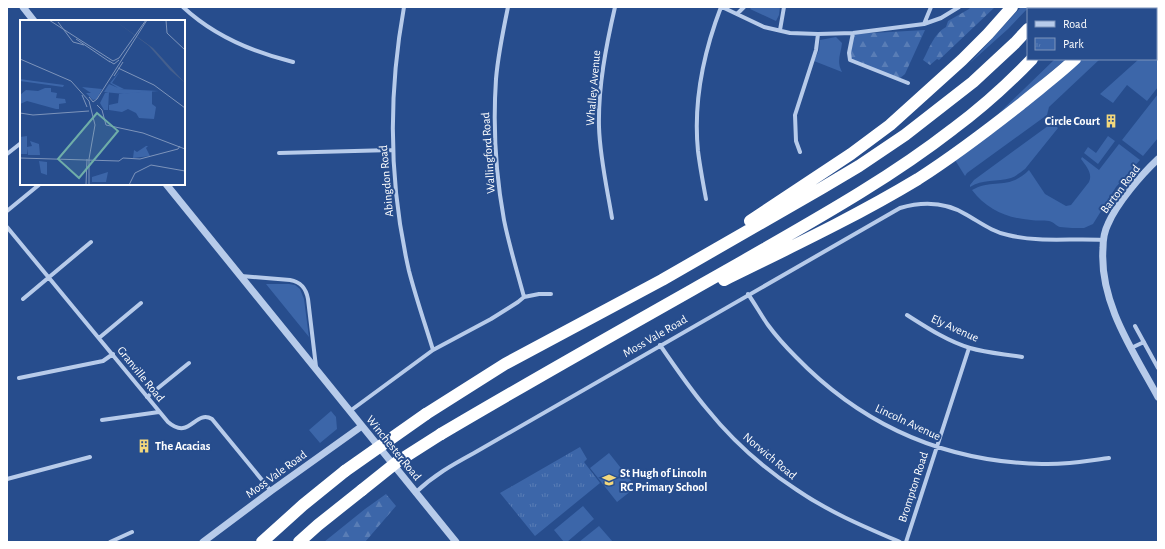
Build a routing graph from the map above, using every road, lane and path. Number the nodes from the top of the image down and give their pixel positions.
1 (23, 7) edge
2 (183, 7) edge
3 (404, 7) edge
4 (508, 7) edge
5 (615, 7) edge
6 (721, 7) edge
7 (744, 7) edge
8 (784, 7) edge
9 (931, 7) edge
10 (959, 7) edge
11 (1012, 7) edge
12 (737, 14) junction
13 (33, 20) edge
14 (924, 24) junction
15 (780, 30) junction
16 (1027, 30) edge
17 (853, 33) junction
18 (818, 34) junction
19 (1031, 60) edge
20 (1074, 60) edge
21 (293, 62) dead end
22 (908, 83) dead end
23 (20, 144) edge
24 (392, 150) junction
25 (800, 152) dead end
26 (279, 153) dead end
27 (7, 154) edge
28 (1158, 159) edge
29 (39, 185) edge
30 (167, 185) edge
31 (706, 199) dead end
32 (7, 211) edge
33 (612, 218) dead end
34 (7, 227) edge
35 (1103, 240) junction
36 (91, 242) dead end
37 (241, 276) junction
38 (48, 278) junction
39 (662, 280) junction
40 (551, 294) dead end
41 (748, 294) junction
42 (524, 297) junction
43 (23, 299) dead end
44 (141, 303) dead end
45 (906, 315) dead end
46 (1135, 326) dead end
47 (617, 333) junction
48 (99, 338) junction
49 (1144, 342) junction
50 (660, 345) junction
51 (969, 348) junction
52 (1131, 348) junction
53 (433, 350) junction
54 (113, 354) junction
55 (1022, 357) dead end
56 (189, 363) dead end
57 (316, 368) junction
58 (1158, 368) edge
59 (20, 378) dead end
60 (147, 397) junction
61 (1158, 397) edge
62 (350, 411) junction
63 (159, 412) junction
64 (102, 420) dead end
65 (362, 426) junction
66 (937, 447) junction
67 (90, 457) dead end
68 (1109, 458) dead end
69 (7, 479) edge
70 (271, 491) junction
71 (416, 493) junction
72 (132, 532) dead end
73 (110, 542) edge
74 (203, 542) edge
75 (262, 542) edge
76 (299, 542) edge
77 (456, 542) edge
78 (900, 542) edge
79 (906, 542) edge

1 - 13 street
2 - 21 street
3 - 24 street, Abingdon Road
4 - 42 street, Wallingford Road
5 - 33 street, Whalley Avenue
6 - 12 street
6 - 31 street
7 - 12 street
8 - 15 street
9 - 14 street
10 - 14 street
11 - 39 highway
12 - 15 street
14 - 17 street
15 - 18 street
16 - 39 highway
17 - 18 street
17 - 22 street
18 - 25 street
19 - 47 highway
20 - 47 highway
23 - 27 street
24 - 26 street
24 - 53 street, Abingdon Road
28 - 35 street, Barton Road
29 - 32 street
30 - 37 street, Winchester Road
34 - 38 street, Granville Road
35 - 41 street, Moss Vale Road
35 - 52 street, Barton Road
36 - 38 street
37 - 57 street, Winchester Road
37 - 57 street
38 - 43 street
38 - 48 street, Granville Road
39 - 75 highway, bridge
40 - 42 street
41 - 50 street, Moss Vale Road
41 - 66 street, Lincoln Avenue
42 - 53 street
44 - 48 street
45 - 51 street, Ely Avenue
46 - 49 street
47 - 76 highway, bridge
48 - 54 street, Granville Road
49 - 52 street
49 - 58 street
50 - 71 street, Moss Vale Road
50 - 78 street, Norwich Road
51 - 55 street, Ely Avenue
51 - 66 street, Brompton Road
52 - 61 street, Barton Road
53 - 62 street
54 - 59 street
54 - 60 street, Granville Road
56 - 60 street
57 - 62 street, Winchester Road
60 - 63 street, Granville Road
62 - 65 street, Winchester Road
63 - 64 street
63 - 70 street, Granville Road
65 - 70 street, Moss Vale Road
65 - 71 street, Winchester Road
66 - 68 street, Lincoln Avenue
66 - 79 street, Brompton Road
67 - 69 street
70 - 74 street, Moss Vale Road
71 - 77 street, Winchester Road
72 - 73 street

